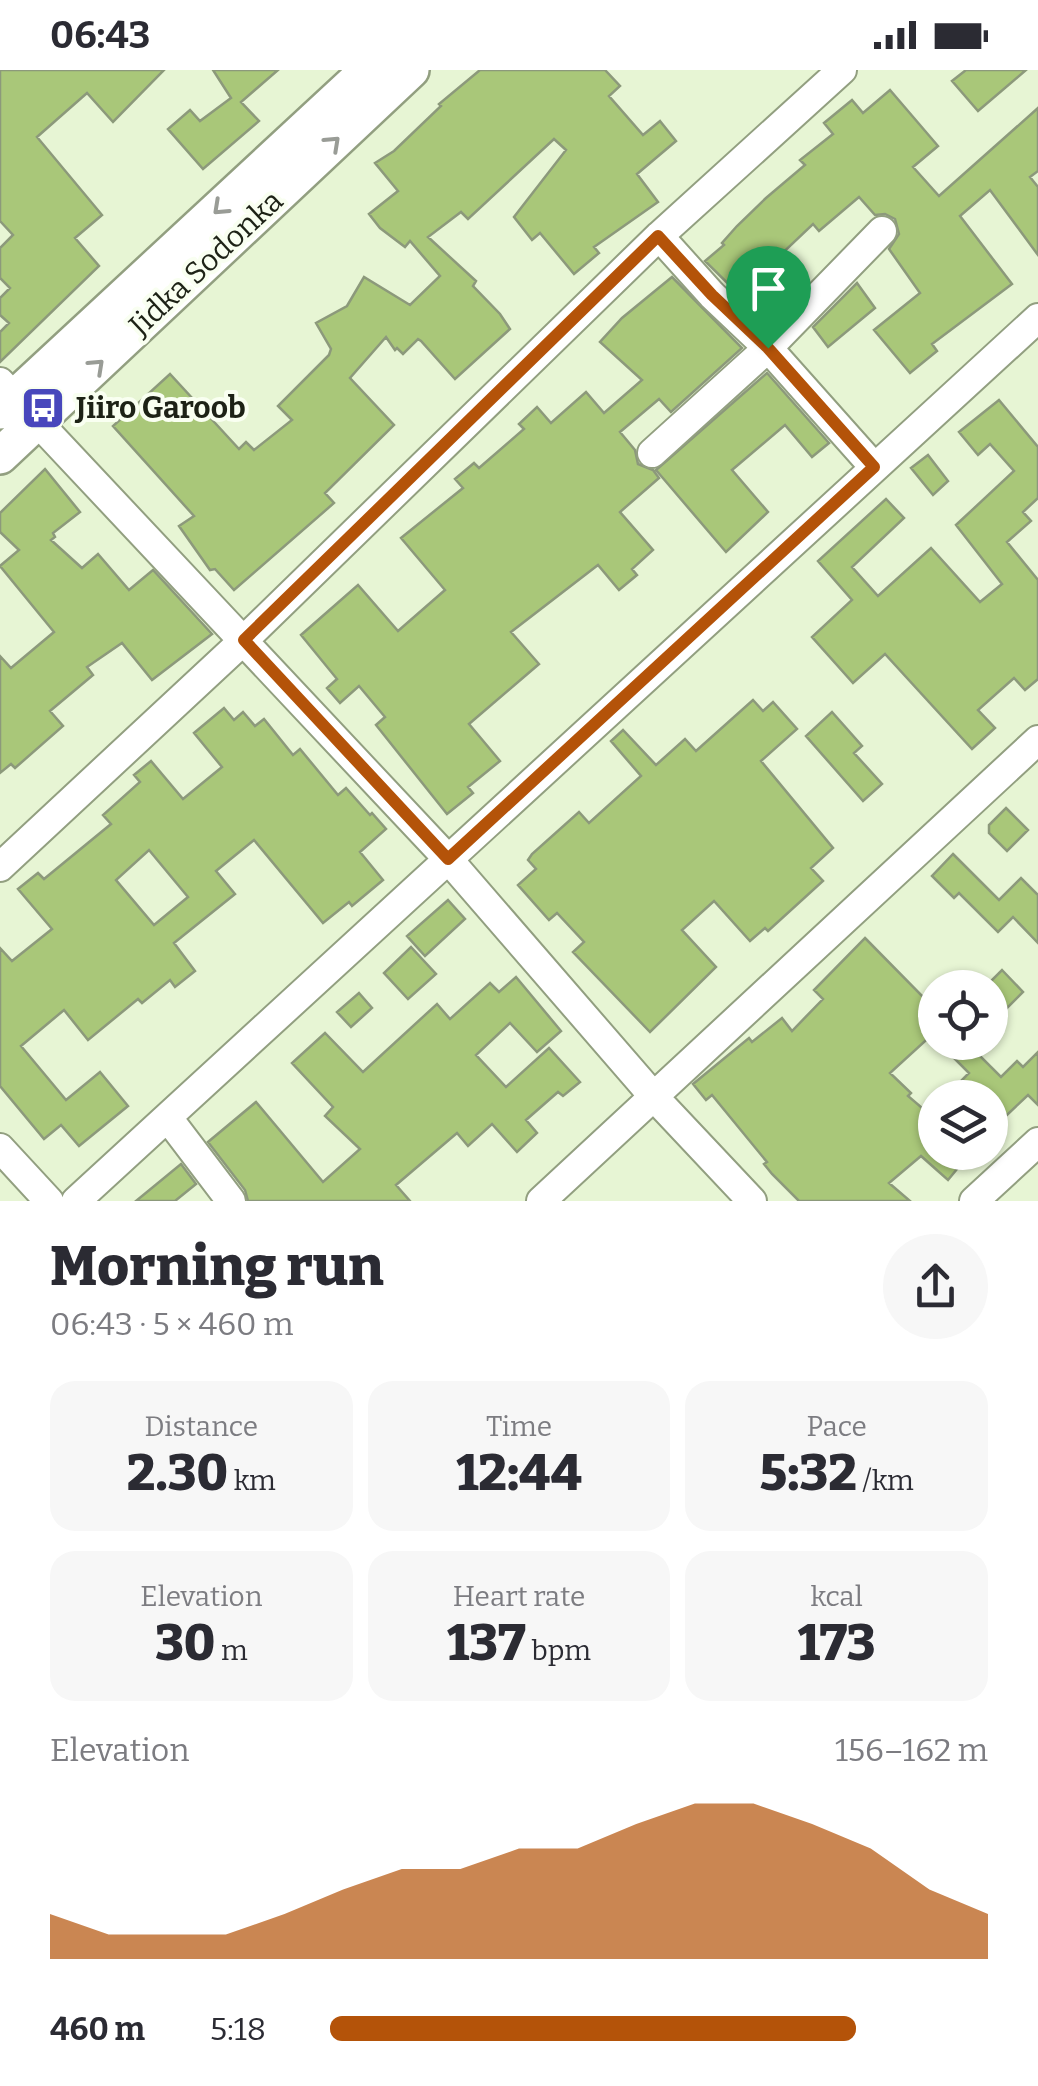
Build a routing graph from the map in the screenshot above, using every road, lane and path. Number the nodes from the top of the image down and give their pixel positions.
1 (368, 70) edge
2 (410, 70) edge
3 (842, 70) edge
4 (882, 231) dead end
5 (658, 236) junction
6 (1038, 318) edge
7 (768, 348) junction
8 (13, 403) edge
9 (652, 453) dead end
10 (0, 456) edge
11 (874, 467) junction
12 (244, 640) junction
13 (1038, 740) edge
14 (448, 859) junction
15 (0, 867) edge
16 (656, 1098) junction
17 (168, 1118) junction
18 (1038, 1142) edge
19 (0, 1148) edge
20 (49, 1201) edge
21 (76, 1201) edge
22 (232, 1201) edge
23 (540, 1201) edge
24 (752, 1201) edge
25 (974, 1201) edge

1 -> 8 main road, Jidka Sodonka
8 -> 2 main road, Jidka Sodonka
3 - 5 street
4 - 7 street
5 - 7 street
5 - 12 street
6 - 11 street
7 - 9 street
7 - 11 street
8 - 10 main road, Jidka Sodonka
8 - 12 street
11 - 14 street
12 - 14 street
12 - 15 street
13 - 16 street
14 - 16 street
14 - 17 street
16 - 23 street
16 - 24 street
17 - 21 street
17 - 22 street
18 - 25 street
19 - 20 street

